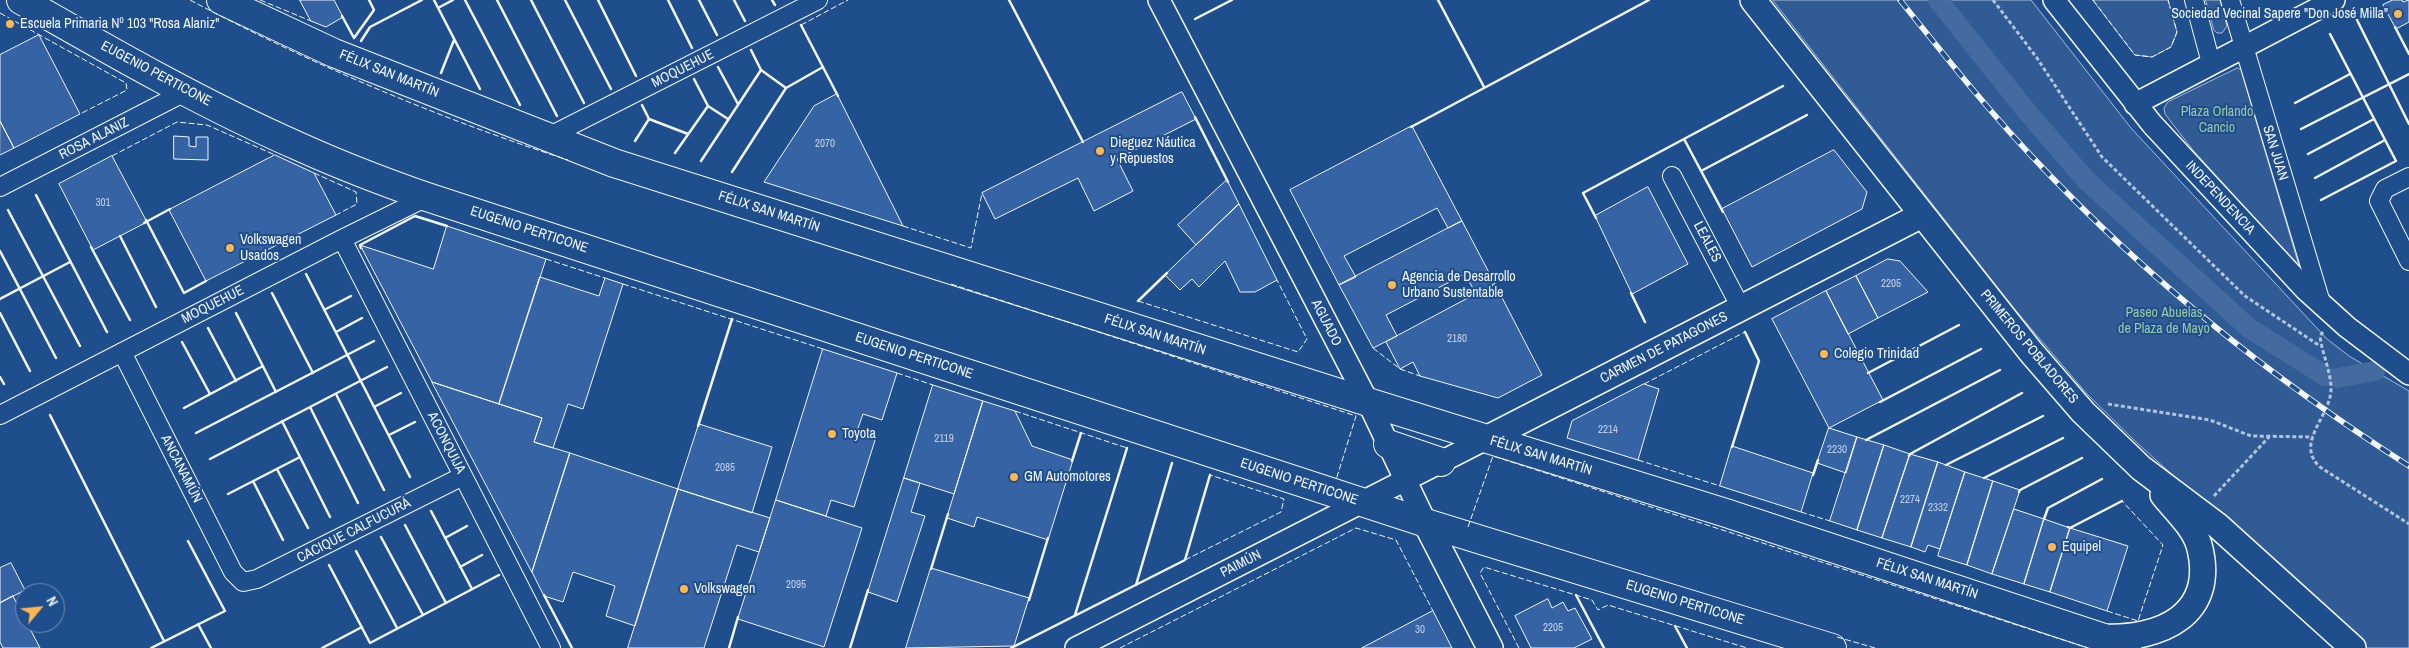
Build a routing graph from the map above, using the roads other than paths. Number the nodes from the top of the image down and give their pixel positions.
1 (21, 0) edge
2 (818, 0) edge
3 (1159, 0) edge
4 (1753, 0) edge
5 (2054, 0) edge
6 (2194, 0) edge
7 (2230, 0) edge
8 (2334, 0) edge
9 (233, 4) edge
10 (2243, 47) junction
11 (2211, 63) junction
12 (187, 91) junction
13 (2135, 104) junction
14 (548, 137) junction
15 (1672, 176) dead end
16 (2409, 177) edge
17 (0, 187) edge
18 (427, 197) junction
19 (1922, 215) junction
20 (342, 239) junction
21 (2409, 261) edge
22 (2322, 306) junction
23 (1741, 308) junction
24 (122, 352) junction
25 (2409, 374) edge
26 (1368, 402) junction
27 (0, 415) edge
28 (1486, 439) junction
29 (1388, 444) junction
30 (1441, 462) junction
31 (2141, 468) junction
32 (463, 476) junction
33 (1406, 480) junction
34 (1363, 502) junction
35 (1426, 523) junction
36 (244, 582) joint
37 (2101, 637) junction
38 (551, 648) edge
39 (1076, 648) edge
40 (1490, 648) edge
41 (1832, 648) edge
42 (2127, 648) edge
43 (2353, 648) edge

1 - 12 highway, EUGENIO PERTICONE
2 - 14 street, MOQUEHUE
3 - 26 street, AGUADO
4 - 19 main road, PRIMEROS POBLADORES
5 - 13 street, INDEPENDENCIA
6 - 11 street
7 - 10 street, SAN JUAN
8 - 10 street
9 - 14 highway, FÉLIX SAN MARTÍN
10 - 11 street
10 - 22 street, SAN JUAN
11 - 13 street
12 - 17 street, ROSA ALANIZ
12 - 18 highway, EUGENIO PERTICONE
13 - 22 street, INDEPENDENCIA
14 - 26 highway, FÉLIX SAN MARTÍN
15 - 23 street, LEALES
16 - 21 street
18 - 20 street, MOQUEHUE
18 - 34 highway, EUGENIO PERTICONE
19 - 23 main road, CARMEN DE PATAGONES
19 - 31 main road, PRIMEROS POBLADORES
20 - 24 street, MOQUEHUE
20 - 32 street, ACONQUIJA
22 - 25 street, INDEPENDENCIA
23 - 28 main road, CARMEN DE PATAGONES
24 - 27 street, MOQUEHUE
24 - 36 street, ANCANAMÚN
26 - 28 highway, FÉLIX SAN MARTÍN
26 - 29 street, AGUADO
28 - 30 street, CARMEN DE PATAGONES
28 - 37 highway, FÉLIX SAN MARTÍN
29 - 30 highway
29 - 33 street, AGUADO
30 - 33 street, CARMEN DE PATAGONES
31 - 37 main road, FÉLIX SAN MARTÍN
31 - 43 main road, PRIMEROS POBLADORES
32 - 36 street, CACIQUE CALFUCURÁ
32 - 38 street, ACONQUIJA
33 - 34 street, PAIMÚN
33 - 35 street, AGUADO
34 - 35 highway, EUGENIO PERTICONE
34 - 39 street, PAIMÚN
35 - 40 main road, AGUADO
35 - 41 highway, EUGENIO PERTICONE
37 - 42 highway, FÉLIX SAN MARTÍN

